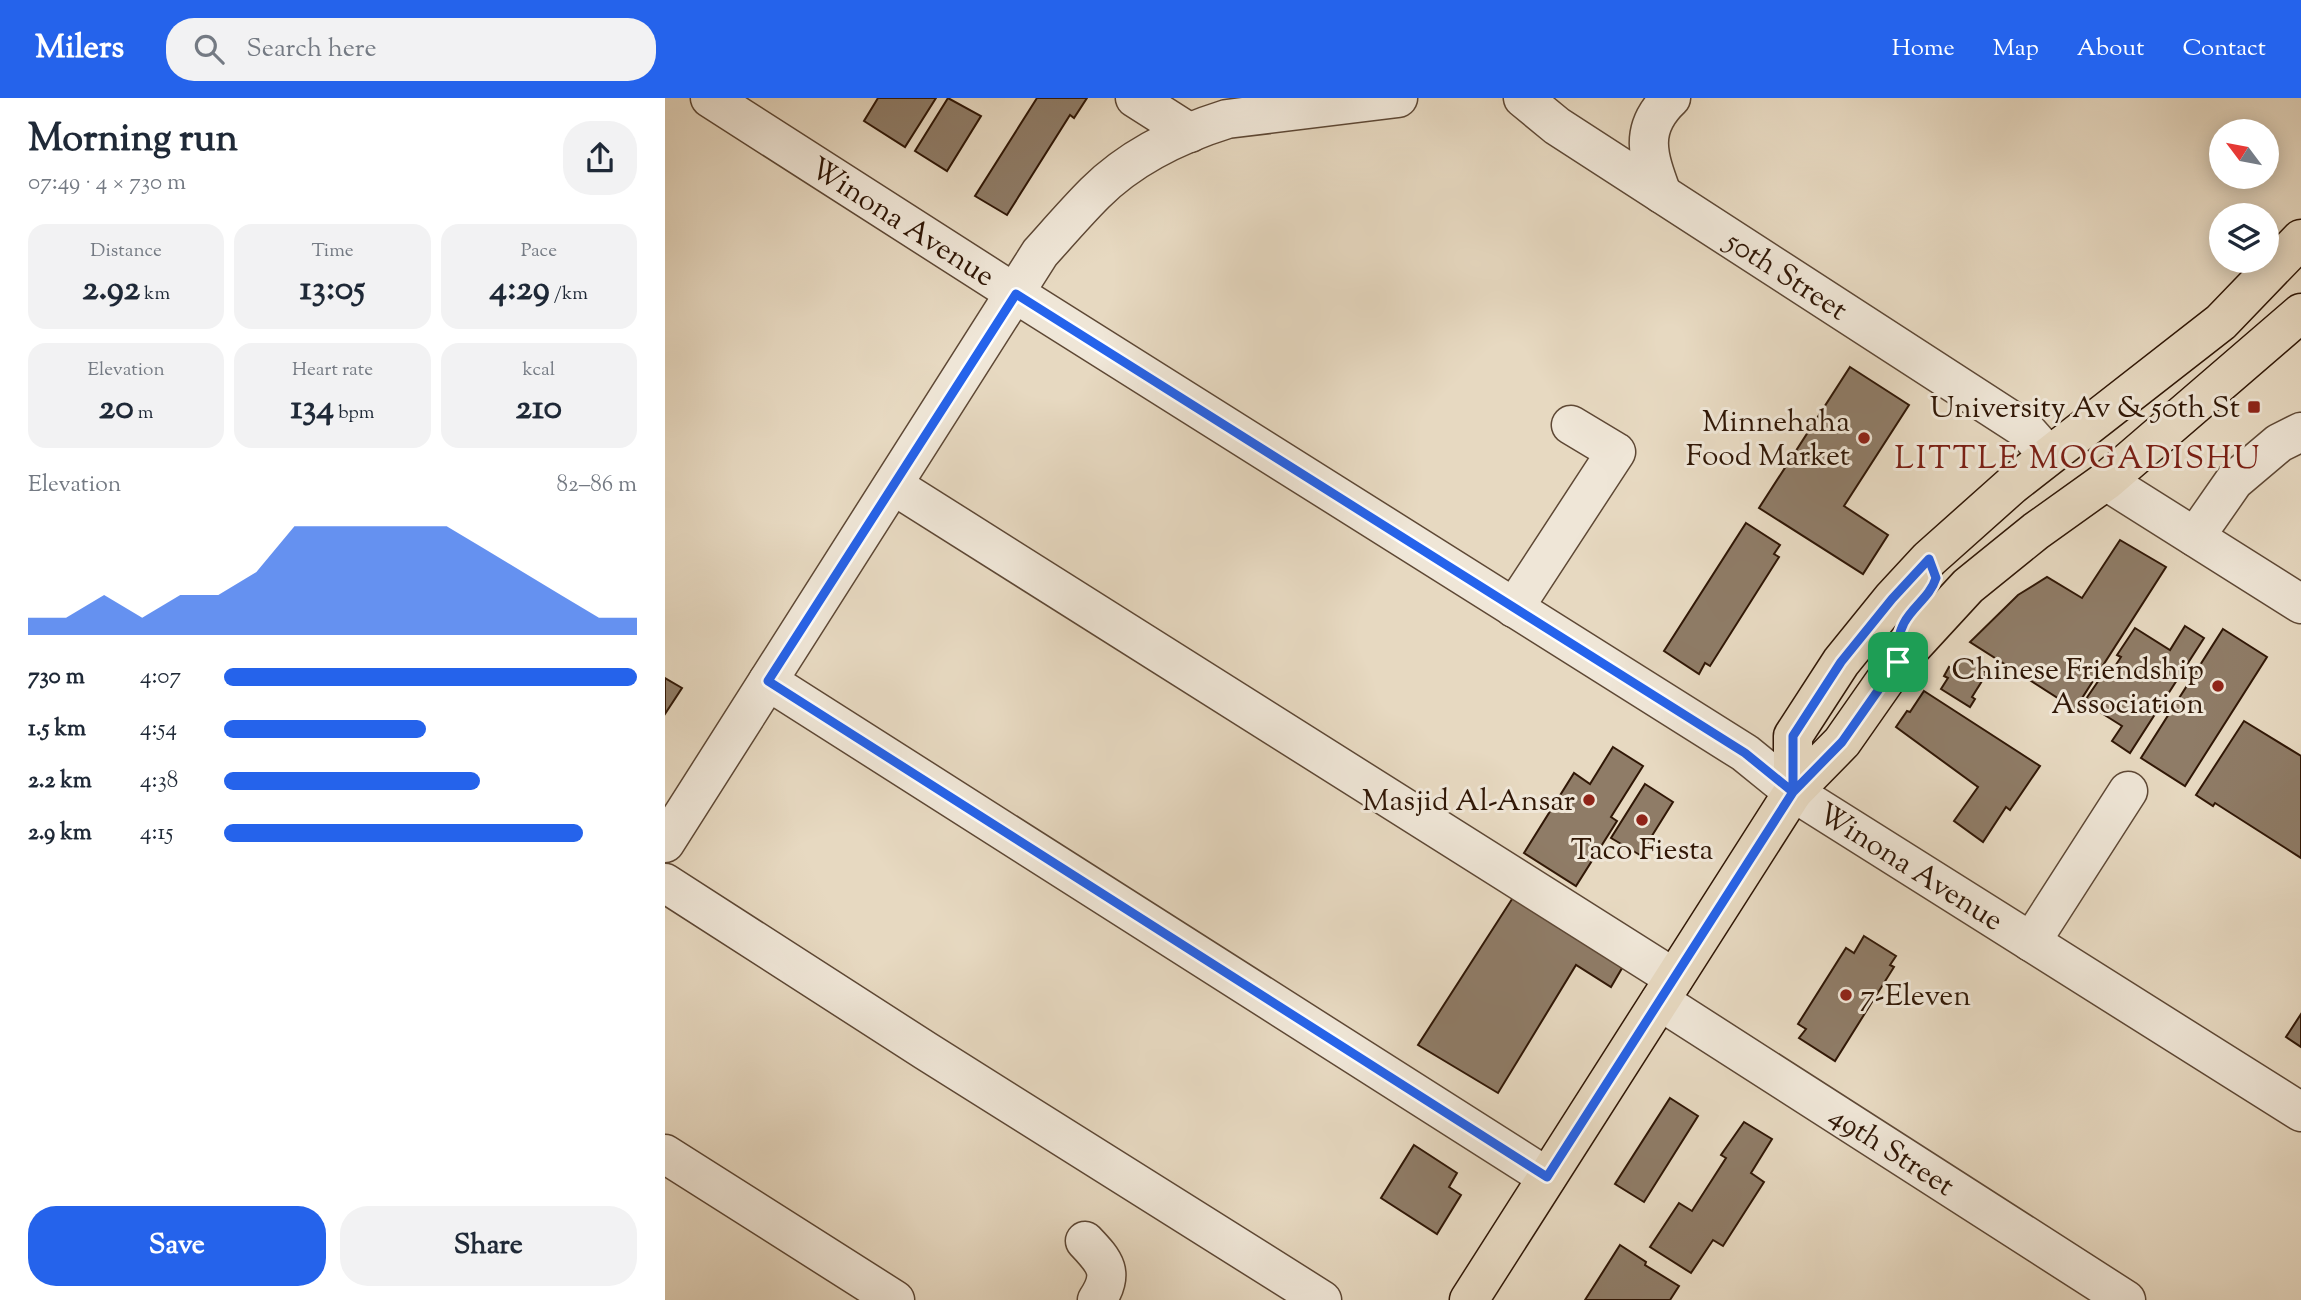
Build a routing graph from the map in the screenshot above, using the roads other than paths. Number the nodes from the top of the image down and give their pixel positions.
1 (710, 98) edge
2 (1135, 98) edge
3 (1398, 98) edge
4 (1523, 98) edge
5 (1671, 98) edge
6 (1190, 133) junction
7 (1662, 194) junction
8 (2301, 239) edge
9 (1016, 294) junction
10 (2301, 313) edge
11 (2221, 323) junction
12 (1571, 425) dead end
13 (2301, 432) edge
14 (2048, 455) junction
15 (2106, 481) junction
16 (893, 485) junction
17 (2195, 537) junction
18 (1929, 559) junction
19 (2301, 604) edge
20 (1514, 608) junction
21 (1898, 662) junction
22 (768, 681) junction
23 (2127, 791) dead end
24 (1793, 792) junction
25 (665, 843) edge
26 (665, 883) edge
27 (2031, 942) junction
28 (1667, 990) junction
29 (2301, 1112) edge
30 (665, 1154) edge
31 (1547, 1177) junction
32 (1085, 1241) dead end
33 (895, 1300) edge
34 (1097, 1300) edge
35 (1322, 1300) edge
36 (1469, 1300) edge
37 (2126, 1300) edge

1 - 9 street, Winona Avenue
2 - 6 street
3 - 6 street
4 - 7 street, 50th Street
5 - 7 street
6 - 9 street
7 - 14 street, 50th Street
8 - 11 main road
9 - 16 street
9 - 20 street, Winona Avenue
10 - 15 main road
11 - 14 main road
11 - 15 main road
12 - 20 street
13 - 17 street
14 - 18 main road
15 - 17 street
15 - 21 main road
16 - 22 street
16 - 28 street, 49th Street
17 - 19 street
18 - 21 main road
18 - 24 main road
20 - 24 street, Winona Avenue
21 - 24 main road
22 - 25 street
22 - 31 street
23 - 27 street
24 - 27 street, Winona Avenue
24 - 28 main road
26 - 35 street
27 - 29 street, Winona Avenue
28 - 31 main road
28 - 37 street, 49th Street
30 - 33 street
31 - 36 main road
32 - 34 street

